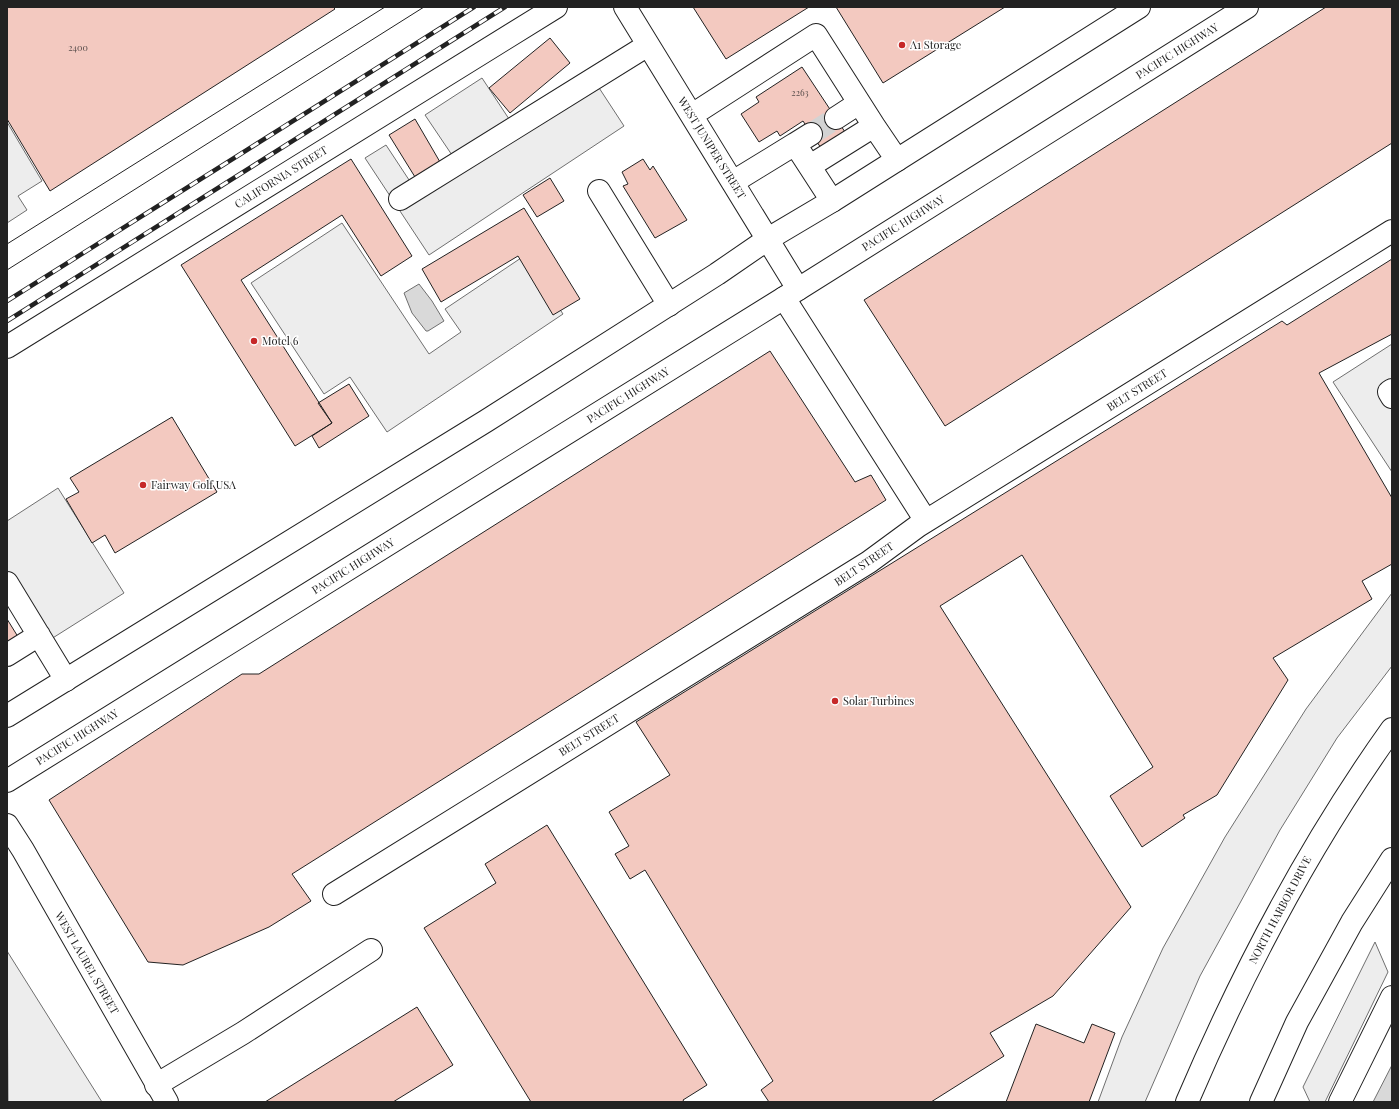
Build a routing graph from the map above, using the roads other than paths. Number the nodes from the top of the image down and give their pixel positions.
1 (556, 7) edge
2 (625, 7) edge
3 (1139, 7) edge
4 (1247, 7) edge
5 (648, 45) junction
6 (859, 103) junction
7 (692, 115) junction
8 (836, 118) tunnel mouth
9 (874, 126) junction
10 (897, 160) junction
11 (810, 166) junction
12 (733, 182) junction
13 (599, 191) dead end
14 (400, 199) dead end
15 (832, 201) junction
16 (1392, 231) edge
17 (768, 239) junction
18 (791, 294) junction
19 (669, 305) junction
20 (7, 347) edge
21 (1392, 390) edge
22 (1392, 397) edge
23 (926, 521) junction
24 (7, 583) edge
25 (39, 635) junction
26 (7, 655) edge
27 (66, 680) junction
28 (7, 716) edge
29 (1392, 729) edge
30 (7, 781) edge
31 (7, 824) edge
32 (1392, 861) edge
33 (334, 894) dead end
34 (371, 950) dead end
35 (1392, 998) edge
36 (162, 1094) edge
37 (1187, 1102) edge
38 (1261, 1102) edge
39 (1340, 1102) edge

1 - 20 main road, CALIFORNIA STREET
2 - 5 main road, WEST JUNIPER STREET
3 - 10 main road
4 - 18 main road, PACIFIC HIGHWAY
5 - 7 main road, WEST JUNIPER STREET
5 - 14 main road
6 - 7 main road
6 - 8 main road
6 - 9 main road
7 - 12 main road, WEST JUNIPER STREET
9 - 10 main road
9 - 11 main road
10 - 15 main road
11 - 12 main road
11 - 15 main road
12 - 17 main road, WEST JUNIPER STREET
13 - 19 main road
15 - 17 main road
16 - 23 main road, BELT STREET
17 - 18 main road, WEST JUNIPER STREET
17 - 19 main road
18 - 23 main road, WEST JUNIPER STREET
18 - 30 main road, PACIFIC HIGHWAY
19 - 27 main road
21 - 22 main road
23 - 33 main road, BELT STREET
24 - 25 main road
25 - 26 main road
25 - 27 main road
27 - 28 main road
29 - 37 main road, NORTH HARBOR DRIVE
31 - 36 main road, WEST LAUREL STREET
32 - 38 main road
34 - 36 main road
35 - 39 main road

